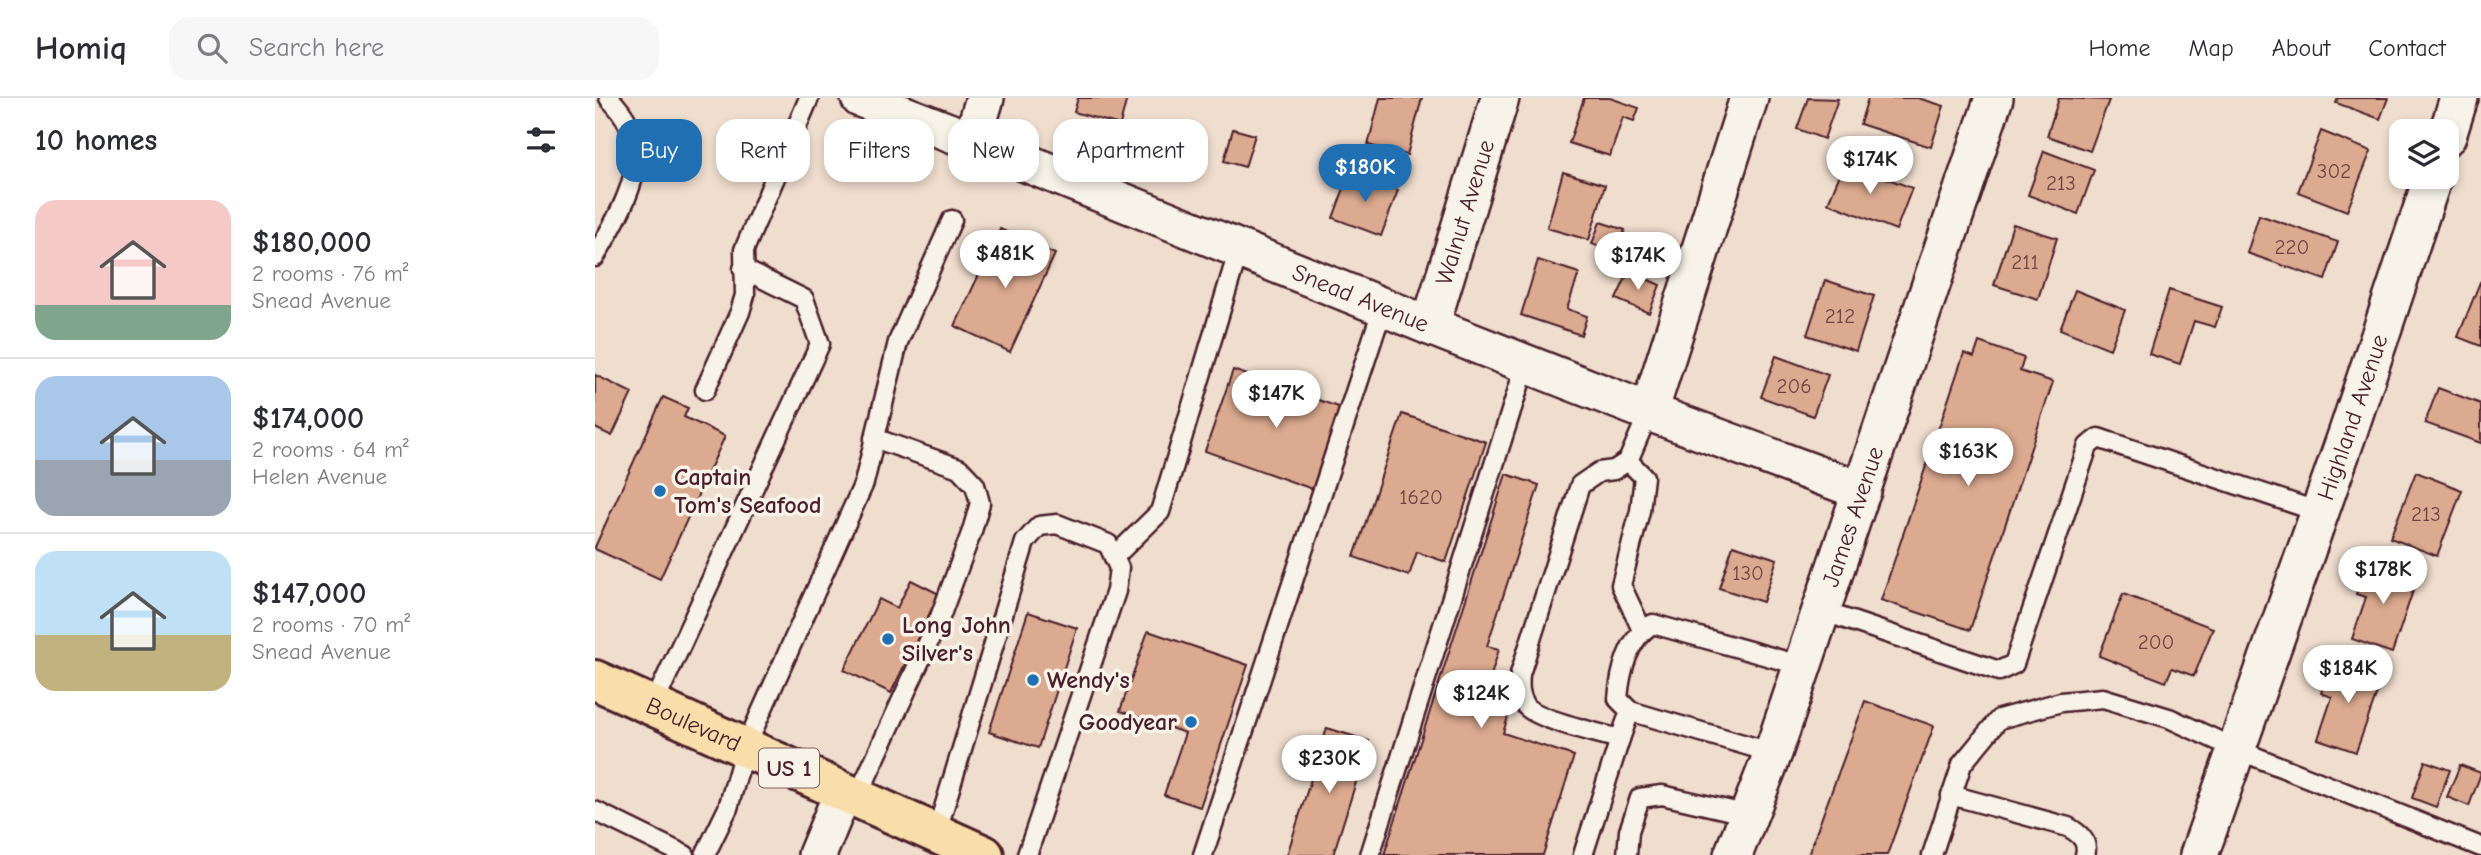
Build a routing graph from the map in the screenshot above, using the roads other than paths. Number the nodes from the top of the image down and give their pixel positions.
1 (609, 98) edge
2 (809, 98) edge
3 (860, 98) edge
4 (985, 98) edge
5 (1500, 98) edge
6 (1749, 98) edge
7 (1994, 98) edge
8 (2459, 98) edge
9 (979, 119) edge
10 (2452, 119) edge
11 (948, 132) edge
12 (1039, 168) edge
13 (2429, 189) edge
14 (952, 220) dead end
15 (1239, 249) junction
16 (595, 257) edge
17 (743, 269) junction
18 (1383, 307) junction
19 (1430, 326) junction
20 (1527, 364) junction
21 (705, 390) dead end
22 (1649, 412) junction
23 (874, 438) junction
24 (1628, 461) junction
25 (1863, 491) junction
26 (2319, 512) junction
27 (1114, 558) junction
28 (1822, 611) junction
29 (1642, 630) junction
30 (1803, 666) junction
31 (595, 680) edge
32 (653, 706) junction
33 (1630, 711) junction
34 (1620, 739) junction
35 (745, 748) junction
36 (2236, 749) junction
37 (1773, 754) junction
38 (850, 795) junction
39 (1951, 795) junction
40 (595, 811) edge
41 (1749, 815) junction
42 (936, 834) junction
43 (2481, 847) edge
44 (685, 855) edge
45 (705, 855) edge
46 (817, 855) edge
47 (984, 855) edge
48 (1027, 855) edge
49 (1203, 855) edge
50 (1370, 855) edge
51 (1583, 855) edge
52 (1627, 855) edge
53 (1733, 855) edge
54 (1932, 855) edge
55 (2084, 855) edge
56 (2199, 855) edge

1 - 16 lane
2 - 17 lane
3 - 11 street, Snead Avenue
4 - 9 street
5 - 19 street, Walnut Avenue
6 - 22 street
7 - 25 street, James Avenue
8 - 10 street
12 - 15 street, Snead Avenue
13 - 26 street, Highland Avenue
14 - 23 lane
15 - 18 street, Snead Avenue
15 - 27 lane
17 - 21 lane
17 - 32 lane
18 - 19 street, Snead Avenue
18 - 49 lane
19 - 20 street, Snead Avenue
20 - 22 street, Snead Avenue
20 - 50 lane
22 - 24 lane
22 - 25 street, Snead Avenue
23 - 35 lane
23 - 38 lane
24 - 29 lane
24 - 34 lane
25 - 28 street, James Avenue
26 - 28 lane
26 - 36 street, Highland Avenue
27 - 42 lane
27 - 48 lane
28 - 30 street, James Avenue
29 - 30 lane
29 - 33 lane
30 - 37 street, James Avenue
31 - 32 main road, Boulevard / US 1
32 - 35 main road, Boulevard / US 1
33 - 34 lane
33 - 37 lane
34 - 51 lane
35 - 38 main road, Boulevard / US 1
35 - 45 lane
36 - 39 lane
36 - 43 lane
36 - 56 street, Highland Avenue
37 - 41 street, James Avenue
38 - 42 main road, Boulevard / US 1
38 - 46 street
39 - 54 lane
39 - 55 lane
40 - 44 lane
41 - 52 lane
41 - 53 street, James Avenue
42 - 47 main road, Boulevard / US 1

